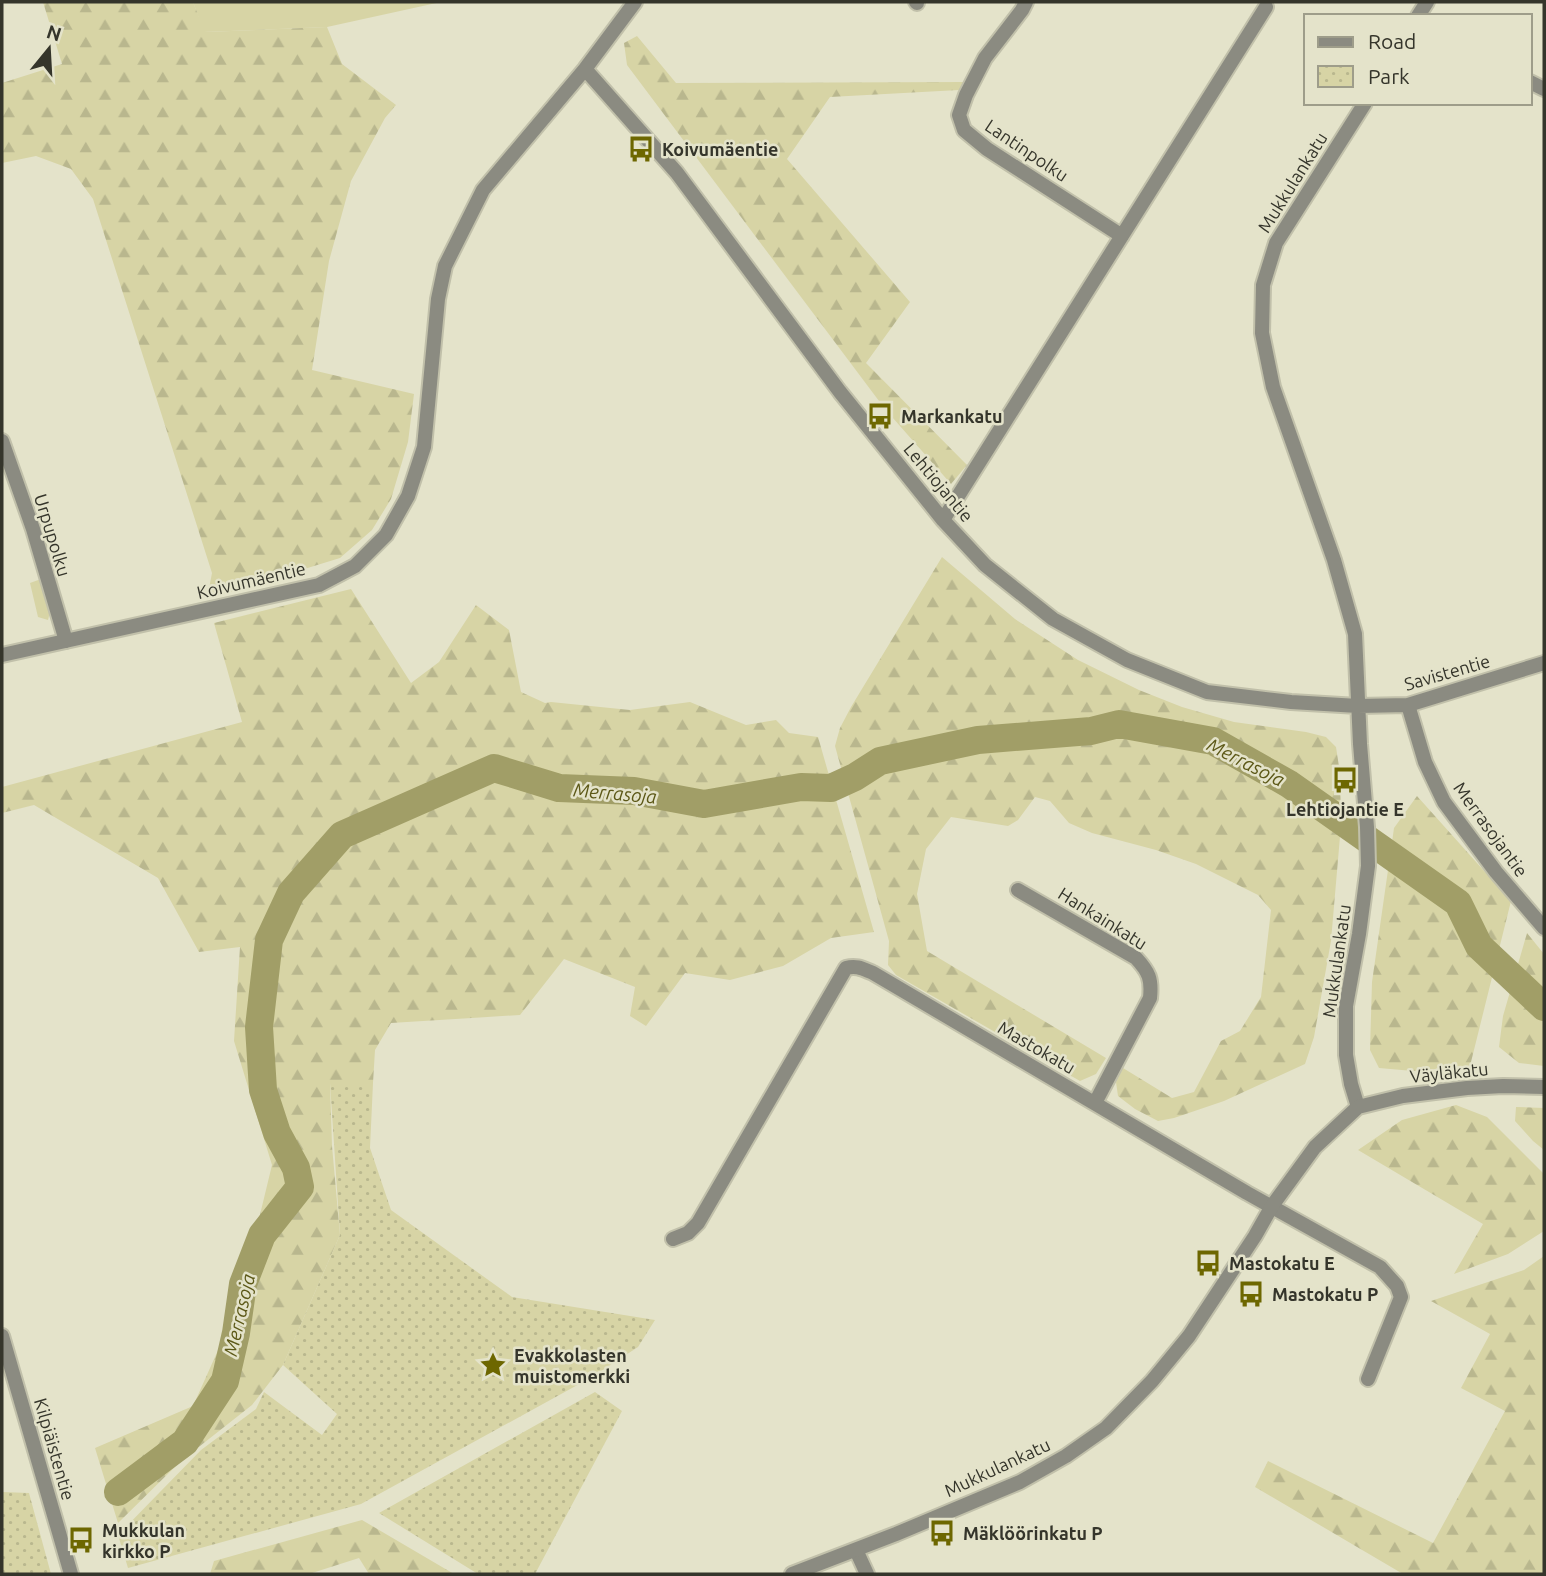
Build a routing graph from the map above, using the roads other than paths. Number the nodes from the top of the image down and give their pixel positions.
1 (635, 2) edge
2 (1026, 2) edge
3 (1266, 8) dead end
4 (584, 69) junction
5 (1363, 105) edge
6 (1122, 236) junction
7 (2, 442) edge
8 (943, 520) junction
9 (65, 641) junction
10 (2, 655) edge
11 (1544, 663) edge
12 (1408, 705) junction
13 (1358, 706) junction
14 (1018, 890) dead end
15 (1544, 928) edge
16 (1544, 1087) edge
17 (1095, 1103) junction
18 (1358, 1107) junction
19 (1272, 1206) junction
20 (673, 1239) dead end
21 (2, 1336) edge
22 (1368, 1379) dead end
23 (856, 1550) junction
24 (71, 1574) edge
25 (792, 1574) edge
26 (867, 1574) edge

1 - 4 street, Koivumäentie
2 - 6 street, Lantinpolku
3 - 6 street
4 - 8 street, Lehtiojantie
4 - 9 street, Koivumäentie
5 - 13 street, Mukkulankatu
6 - 8 street
7 - 9 street, Urpupolku
8 - 13 street, Lehtiojantie
9 - 10 street, Koivumäentie
11 - 12 street, Savistentie
12 - 13 street, Savistentie
12 - 15 street, Merrasojantie
13 - 18 street, Mukkulankatu
14 - 17 street, Hankainkatu
16 - 18 street, Väyläkatu
17 - 19 street, Mastokatu
17 - 20 street, Mastokatu
18 - 19 street, Mukkulankatu
19 - 22 street, Mastokatu
19 - 23 street, Mukkulankatu
21 - 24 street, Kilpiäistentie
23 - 25 street, Mukkulankatu
23 - 26 street

